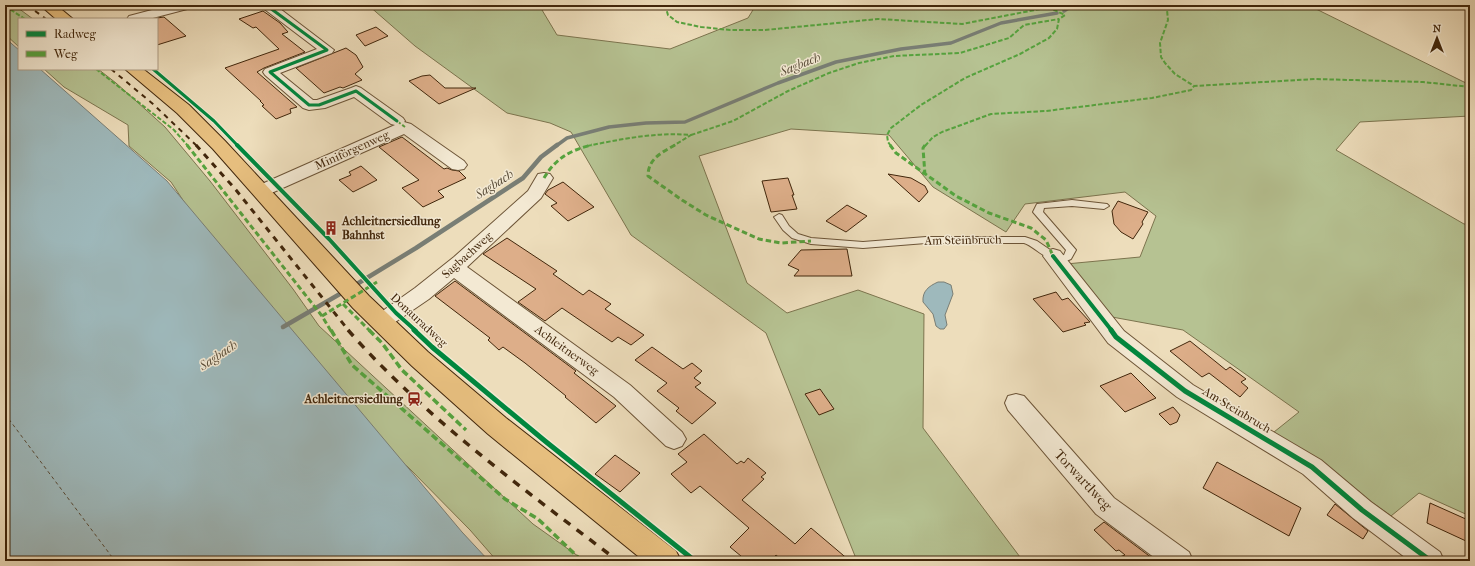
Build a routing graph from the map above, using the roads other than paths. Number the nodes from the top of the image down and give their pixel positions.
1 (47, 5) edge
2 (186, 5) edge
3 (266, 5) edge
4 (161, 8) edge
5 (65, 18) edge
6 (136, 18) edge
7 (134, 70) edge
8 (397, 121) dead end
9 (458, 165) dead end
10 (544, 178) dead end
11 (261, 191) junction
12 (1104, 206) dead end
13 (779, 217) dead end
14 (1055, 259) junction
15 (454, 268) junction
16 (381, 322) junction
17 (1016, 403) dead end
18 (674, 439) dead end
19 (666, 561) edge
20 (1180, 561) edge
21 (1430, 561) edge

1 - 5 main road
2 - 4 street
3 - 8 street
4 - 6 street
7 - 11 main road
9 - 11 street, Miniförgenweg
10 - 15 street, Sagbachweg
11 - 16 main road
12 - 14 lane
13 - 14 lane, Am Steinbruch
14 - 21 street, Am Steinbruch
15 - 16 street, Sagbachweg
15 - 18 street, Achleitnerweg
16 - 19 main road
17 - 20 street, Torwartlweg

